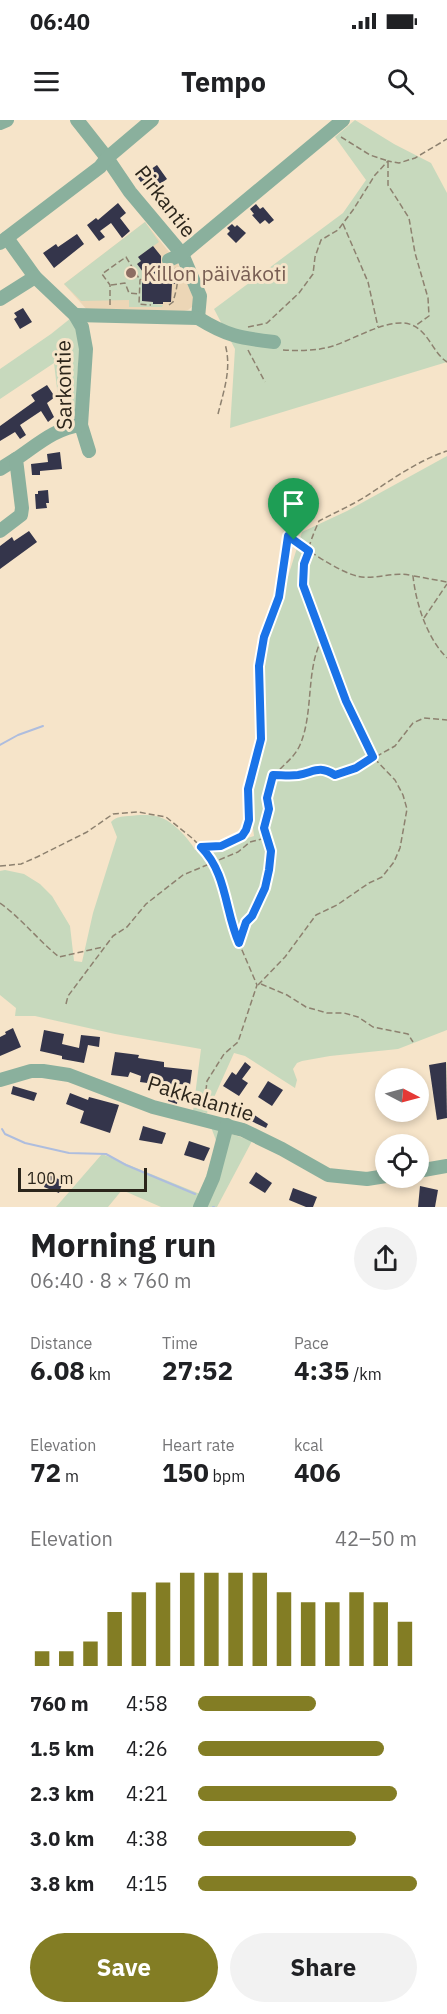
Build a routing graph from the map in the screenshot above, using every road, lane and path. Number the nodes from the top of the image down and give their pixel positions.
1 (7, 120) edge
2 (77, 120) edge
3 (152, 120) edge
4 (343, 120) edge
5 (0, 123) edge
6 (330, 131) junction
7 (447, 139) edge
8 (107, 158) junction
9 (388, 161) junction
10 (343, 223) junction
11 (4, 241) edge
12 (175, 257) junction
13 (35, 277) junction
14 (110, 285) junction
15 (2, 293) edge
16 (140, 294) junction
17 (110, 300) dead end
18 (152, 304) dead end
19 (75, 315) junction
20 (162, 318) junction
21 (198, 318) junction
22 (415, 326) junction
23 (378, 328) junction
24 (217, 330) junction
25 (231, 336) junction
26 (278, 346) joint
27 (447, 362) edge
28 (265, 382) dead end
29 (218, 414) dead end
30 (81, 425) junction
31 (89, 451) dead end
32 (447, 451) edge
33 (16, 459) junction
34 (0, 469) edge
35 (0, 531) edge
36 (309, 551) junction
37 (413, 576) junction
38 (447, 583) edge
39 (424, 619) junction
40 (321, 636) junction
41 (447, 658) edge
42 (447, 720) edge
43 (373, 757) junction
44 (273, 775) junction
45 (267, 838) junction
46 (201, 847) junction
47 (214, 864) junction
48 (0, 866) edge
49 (0, 903) edge
50 (239, 943) junction
51 (104, 947) junction
52 (259, 984) junction
53 (66, 1004) dead end
54 (413, 1042) dead end
55 (0, 1080) edge
56 (204, 1119) junction
57 (227, 1125) junction
58 (447, 1166) edge
59 (429, 1169) edge
60 (375, 1178) edge
61 (200, 1207) edge

1 - 5 street
2 - 8 street, Pirkantie
3 - 8 street
4 - 6 street
6 - 9 path
6 - 12 street
7 - 9 path
8 - 11 street
8 - 12 street, Pirkantie
9 - 10 path
9 - 22 path
10 - 23 path
10 - 25 path
11 - 13 street, Sarkontie
12 - 20 path
12 - 21 street, Pirkantie
13 - 15 street
13 - 19 street, Sarkontie
14 - 16 path
14 - 16 path
14 - 17 path
16 - 18 path
19 - 20 street
19 - 30 street, Sarkontie
20 - 21 street
21 - 24 street
22 - 23 path
22 - 27 path
23 - 26 path
24 - 25 street
24 - 29 path
25 - 26 street
25 - 28 path
30 - 31 street, Sarkontie
30 - 33 street
32 - 36 path
33 - 34 street
33 - 35 street
36 - 37 path
36 - 40 path
36 - 46 path
37 - 38 path
37 - 39 path
38 - 39 path
39 - 41 path
40 - 43 path
40 - 44 path
42 - 43 path
43 - 44 path
43 - 52 path
44 - 45 path
45 - 47 path
45 - 50 path
46 - 47 path
46 - 48 path
47 - 50 path
47 - 51 path
49 - 51 path
50 - 52 path
51 - 53 path
52 - 54 path
52 - 56 path
55 - 56 street, Pakkalantie
56 - 57 street, Pakkalantie
57 - 60 street, Pakkalantie
57 - 61 street
58 - 59 street

